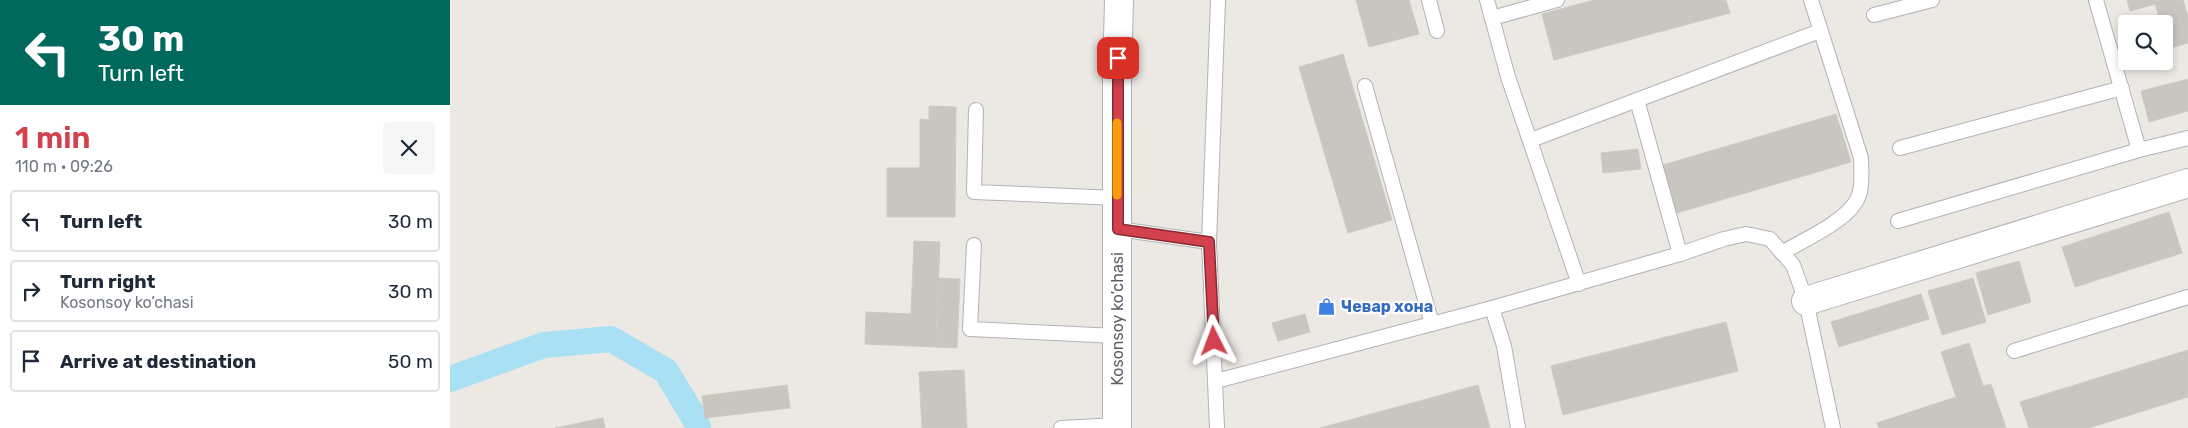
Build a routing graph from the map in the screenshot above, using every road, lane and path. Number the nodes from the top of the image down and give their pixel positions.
1 (1119, 0) edge
2 (1218, 0) edge
3 (1429, 0) edge
4 (1487, 0) edge
5 (1557, 0) edge
6 (1811, 0) edge
7 (1932, 0) edge
8 (2096, 0) edge
9 (1874, 16) dead end
10 (1492, 18) junction
11 (1437, 31) dead end
12 (1820, 31) junction
13 (1365, 86) dead end
14 (2122, 88) junction
15 (1637, 100) junction
16 (976, 110) dead end
17 (2188, 138) edge
18 (1531, 140) junction
19 (1900, 148) dead end
20 (2139, 150) junction
21 (2188, 183) edge
22 (1117, 198) junction
23 (1898, 221) dead end
24 (1118, 229) junction
25 (1209, 242) junction
26 (974, 245) dead end
27 (1782, 253) junction
28 (1680, 254) junction
29 (1578, 284) junction
30 (2188, 297) edge
31 (1806, 301) junction
32 (1492, 308) junction
33 (1432, 324) junction
34 (1118, 336) junction
35 (2014, 351) dead end
36 (1216, 381) junction
37 (1117, 426) edge
38 (1060, 428) edge
39 (1217, 428) edge
40 (1518, 428) edge
41 (1833, 428) edge

1 - 22 main road, Kosonsoy ko’chasi
2 - 25 lane
3 - 11 lane
4 - 10 lane
5 - 10 lane
6 - 12 lane
7 - 9 lane
8 - 14 lane
10 - 18 lane
12 - 15 lane
12 - 27 lane
13 - 33 lane
14 - 19 lane
14 - 20 lane
15 - 18 lane
15 - 28 lane
16 - 22 lane
17 - 20 lane
18 - 29 lane
20 - 23 lane
21 - 31 main road
22 - 24 main road, Kosonsoy ko’chasi
24 - 25 lane
24 - 34 main road, Kosonsoy ko’chasi
25 - 36 lane
26 - 34 lane
27 - 28 lane
27 - 31 lane
28 - 29 lane
29 - 32 lane
30 - 35 lane
31 - 41 lane
32 - 33 lane
32 - 40 lane
33 - 36 lane
34 - 37 main road, Kosonsoy ko’chasi
36 - 39 lane
37 - 38 lane

